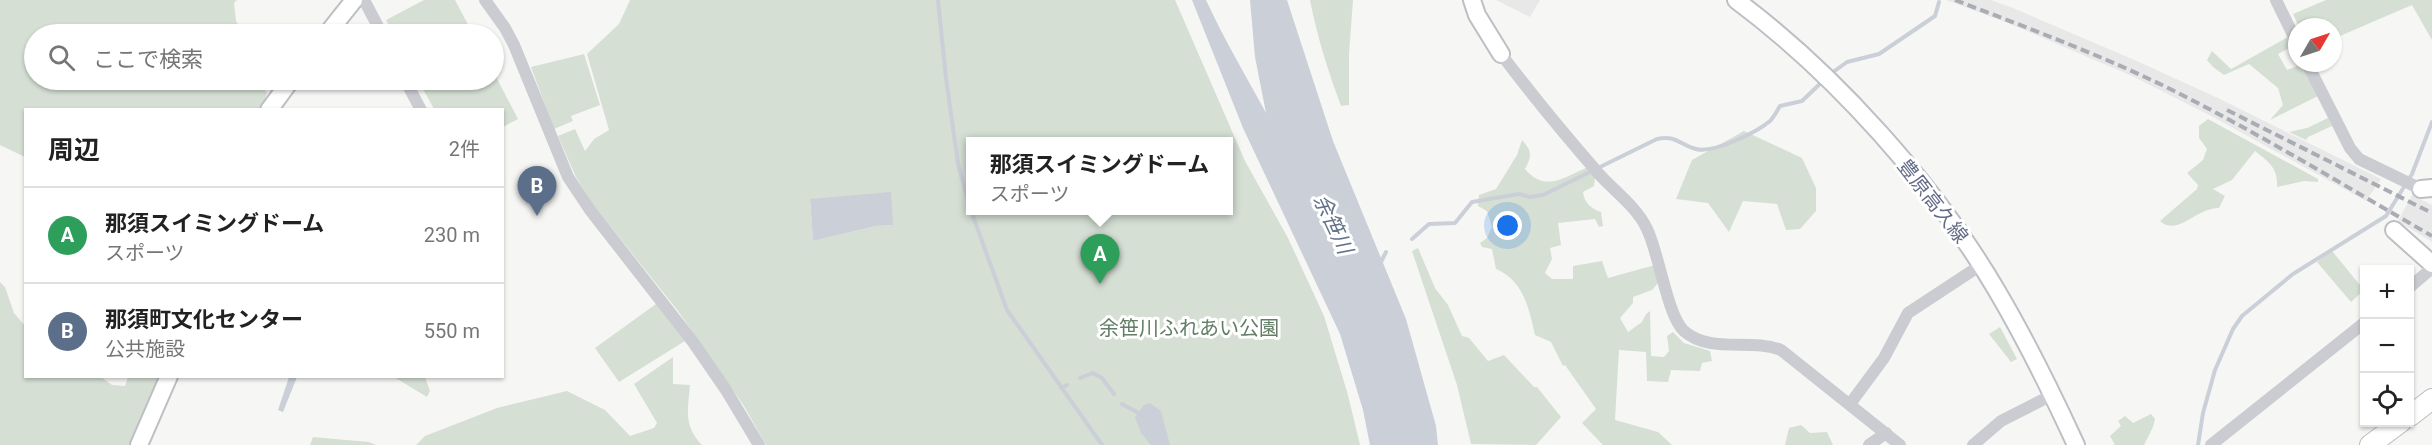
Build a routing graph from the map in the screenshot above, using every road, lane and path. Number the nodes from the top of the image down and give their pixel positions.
1 (354, 0) edge
2 (364, 0) edge
3 (485, 0) edge
4 (1464, 0) edge
5 (1736, 0) edge
6 (2276, 0) edge
7 (1474, 8) edge
8 (335, 24) edge
9 (377, 24) edge
10 (500, 24) edge
11 (2288, 25) edge
12 (504, 29) edge
13 (1501, 54) joint
14 (2312, 72) edge
15 (284, 90) edge
16 (410, 90) edge
17 (270, 108) edge
18 (420, 108) edge
19 (2422, 188) edge
20 (2394, 230) dead end
21 (1981, 265) junction
22 (2432, 266) edge
23 (2414, 282) edge
24 (2360, 326) edge
25 (168, 378) edge
26 (2052, 395) junction
27 (2432, 399) edge
28 (1850, 404) junction
29 (2414, 412) edge
30 (2395, 427) edge
31 (1886, 433) junction
32 (139, 445) edge
33 (759, 445) edge
34 (1869, 445) edge
35 (1900, 445) edge
36 (1973, 445) edge
37 (2076, 445) edge
38 (2211, 445) edge
39 (2370, 445) edge

1 - 8 main road
2 - 9 street
3 - 10 street
4 - 7 street
5 - 21 main road, 豊原高久線
6 - 11 street
7 - 13 main road
12 - 33 street
13 - 28 street
14 - 19 street
15 - 17 main road
16 - 18 street
20 - 22 main road
21 - 26 main road, 豊原高久線
21 - 28 street
22 - 23 street
24 - 38 street
25 - 32 main road
26 - 36 street
26 - 37 main road, 豊原高久線
27 - 29 main road
28 - 31 street
30 - 39 main road
31 - 34 street
31 - 35 street

